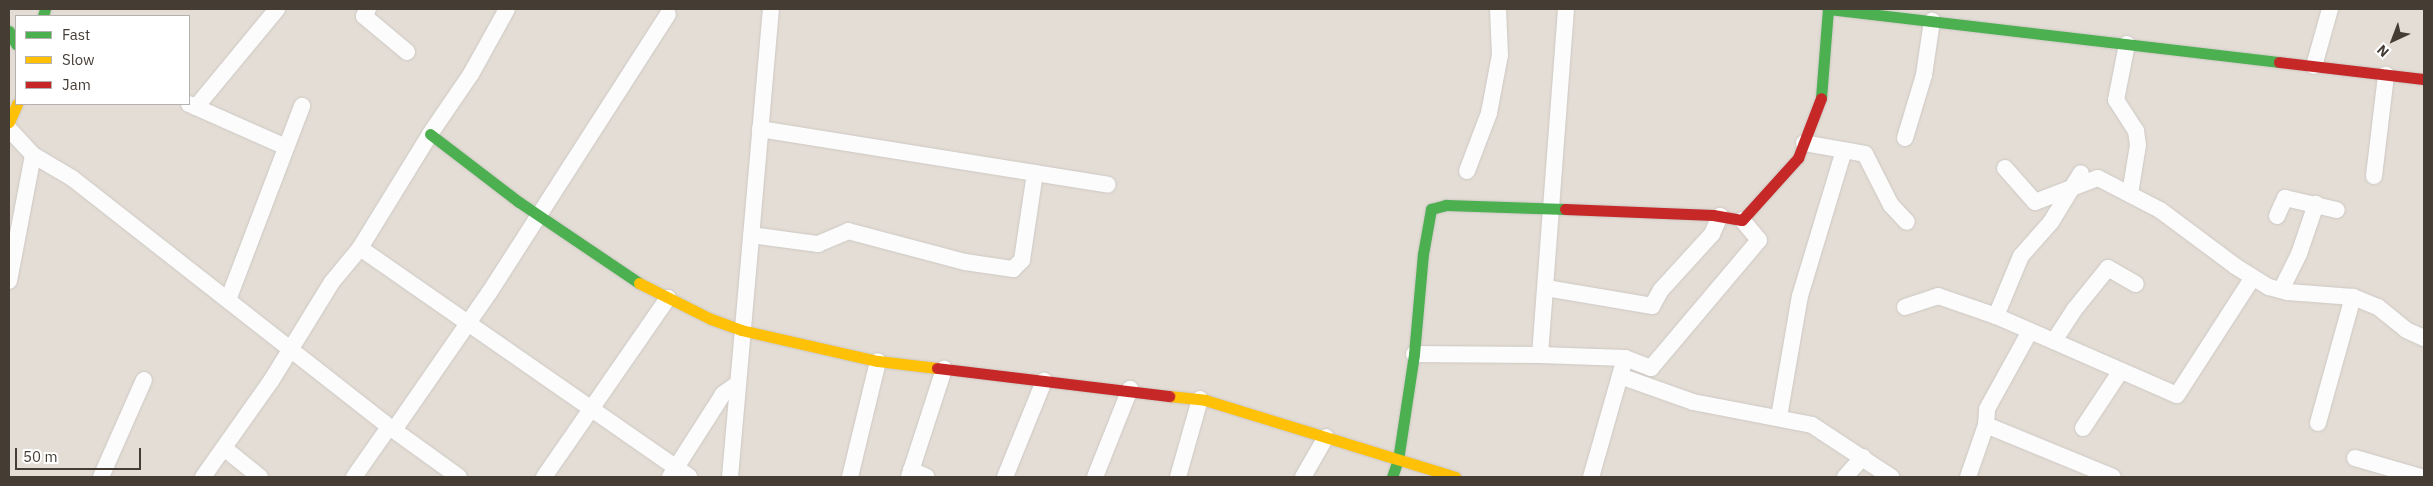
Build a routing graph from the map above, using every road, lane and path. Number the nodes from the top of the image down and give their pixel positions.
1 (277, 9) edge
2 (368, 9) edge
3 (507, 9) edge
4 (771, 9) edge
5 (1498, 9) edge
6 (1566, 9) edge
7 (1828, 9) edge
8 (2330, 9) edge
9 (1895, 13) edge
10 (668, 14) dead end
11 (1932, 21) junction
12 (9, 31) edge
13 (15, 42) edge
14 (2126, 44) junction
15 (407, 52) dead end
16 (2314, 66) junction
17 (2386, 75) junction
18 (2424, 79) edge
19 (17, 105) edge
20 (192, 105) edge
21 (302, 106) dead end
22 (9, 122) edge
23 (9, 129) edge
24 (760, 129) junction
25 (430, 134) junction
26 (1905, 138) dead end
27 (1804, 143) junction
28 (286, 147) junction
29 (1844, 150) junction
30 (34, 155) junction
31 (2005, 168) dead end
32 (1467, 171) dead end
33 (1035, 173) junction
34 (2081, 173) dead end
35 (2374, 176) dead end
36 (1108, 185) dead end
37 (2070, 190) junction
38 (2130, 194) junction
39 (2316, 204) junction
40 (2337, 210) dead end
41 (1552, 211) junction
42 (540, 216) junction
43 (1720, 216) junction
44 (2277, 216) dead end
45 (1742, 220) junction
46 (1907, 222) dead end
47 (751, 235) junction
48 (360, 248) junction
49 (2253, 277) junction
50 (9, 281) edge
51 (2136, 284) dead end
52 (1546, 288) junction
53 (2281, 290) junction
54 (2353, 297) junction
55 (668, 298) junction
56 (228, 300) junction
57 (1905, 307) dead end
58 (1996, 316) junction
59 (468, 323) junction
60 (741, 330) junction
61 (2030, 331) junction
62 (2424, 338) edge
63 (2054, 341) junction
64 (291, 349) junction
65 (1414, 354) junction
66 (1540, 355) junction
67 (1625, 358) junction
68 (878, 360) junction
69 (944, 369) junction
70 (2120, 372) junction
71 (1620, 376) junction
72 (144, 380) dead end
73 (1044, 382) junction
74 (736, 384) junction
75 (1130, 389) junction
76 (1200, 399) junction
77 (590, 409) junction
78 (1778, 416) junction
79 (2318, 423) dead end
80 (1986, 424) junction
81 (392, 428) junction
82 (2083, 428) dead end
83 (1326, 437) junction
84 (224, 448) junction
85 (1863, 457) junction
86 (2355, 458) dead end
87 (1398, 460) junction
88 (678, 474) edge
89 (910, 474) edge
90 (102, 477) edge
91 (203, 477) edge
92 (260, 477) edge
93 (354, 477) edge
94 (460, 477) edge
95 (544, 477) edge
96 (730, 477) edge
97 (850, 477) edge
98 (927, 477) edge
99 (1005, 477) edge
100 (1095, 477) edge
101 (1178, 477) edge
102 (1303, 477) edge
103 (1392, 477) edge
104 (1455, 477) edge
105 (1591, 477) edge
106 (1844, 477) edge
107 (1891, 477) edge
108 (1968, 477) edge
109 (2113, 477) edge
110 (2421, 477) edge

1 - 20 street
2 - 15 street
3 - 25 street
4 - 24 street
5 - 32 street
6 - 41 street
7 - 9 main road
7 - 27 main road
8 - 16 street
9 - 11 main road
10 - 42 street
11 - 14 main road
11 - 26 street
12 - 13 main road
14 - 16 main road
14 - 38 street
16 - 17 main road
17 - 18 main road
17 - 35 street
19 - 22 main road
20 - 28 street
21 - 28 street
23 - 30 street
24 - 33 street
24 - 47 street
25 - 42 main road
25 - 48 street
27 - 29 street
27 - 45 main road
28 - 56 street
29 - 46 street
29 - 78 street
30 - 50 street
30 - 56 street
31 - 37 street
33 - 36 street
33 - 47 street
34 - 37 street
37 - 38 street
37 - 58 street
38 - 49 street
39 - 40 street
39 - 44 street
39 - 53 street
41 - 43 main road
41 - 52 street
41 - 65 main road
42 - 55 main road
42 - 59 street
43 - 45 main road
43 - 52 street
45 - 67 street
47 - 60 street
48 - 59 street
48 - 64 street
49 - 53 street
49 - 70 street
51 - 63 street
52 - 66 street
53 - 54 street
54 - 62 street
54 - 79 street
55 - 60 main road
55 - 77 street
56 - 64 street
57 - 58 street
58 - 61 street
59 - 77 street
59 - 81 street
60 - 68 main road
60 - 74 street
61 - 63 street
61 - 80 street
63 - 70 street
64 - 81 street
64 - 84 street
65 - 66 street
65 - 87 main road
66 - 67 street
67 - 71 street
68 - 69 main road
68 - 97 street
69 - 73 main road
69 - 89 street
70 - 82 street
71 - 78 street
71 - 105 street
72 - 90 street
73 - 75 main road
73 - 99 street
74 - 88 street
74 - 96 street
75 - 76 main road
75 - 100 street
76 - 83 main road
76 - 101 street
77 - 88 street
77 - 95 street
78 - 85 street
80 - 108 street
80 - 109 street
81 - 93 street
81 - 94 street
83 - 87 main road
83 - 102 street
84 - 91 street
84 - 92 street
85 - 106 street
85 - 107 street
86 - 110 street
87 - 103 main road
87 - 104 main road
89 - 98 street

